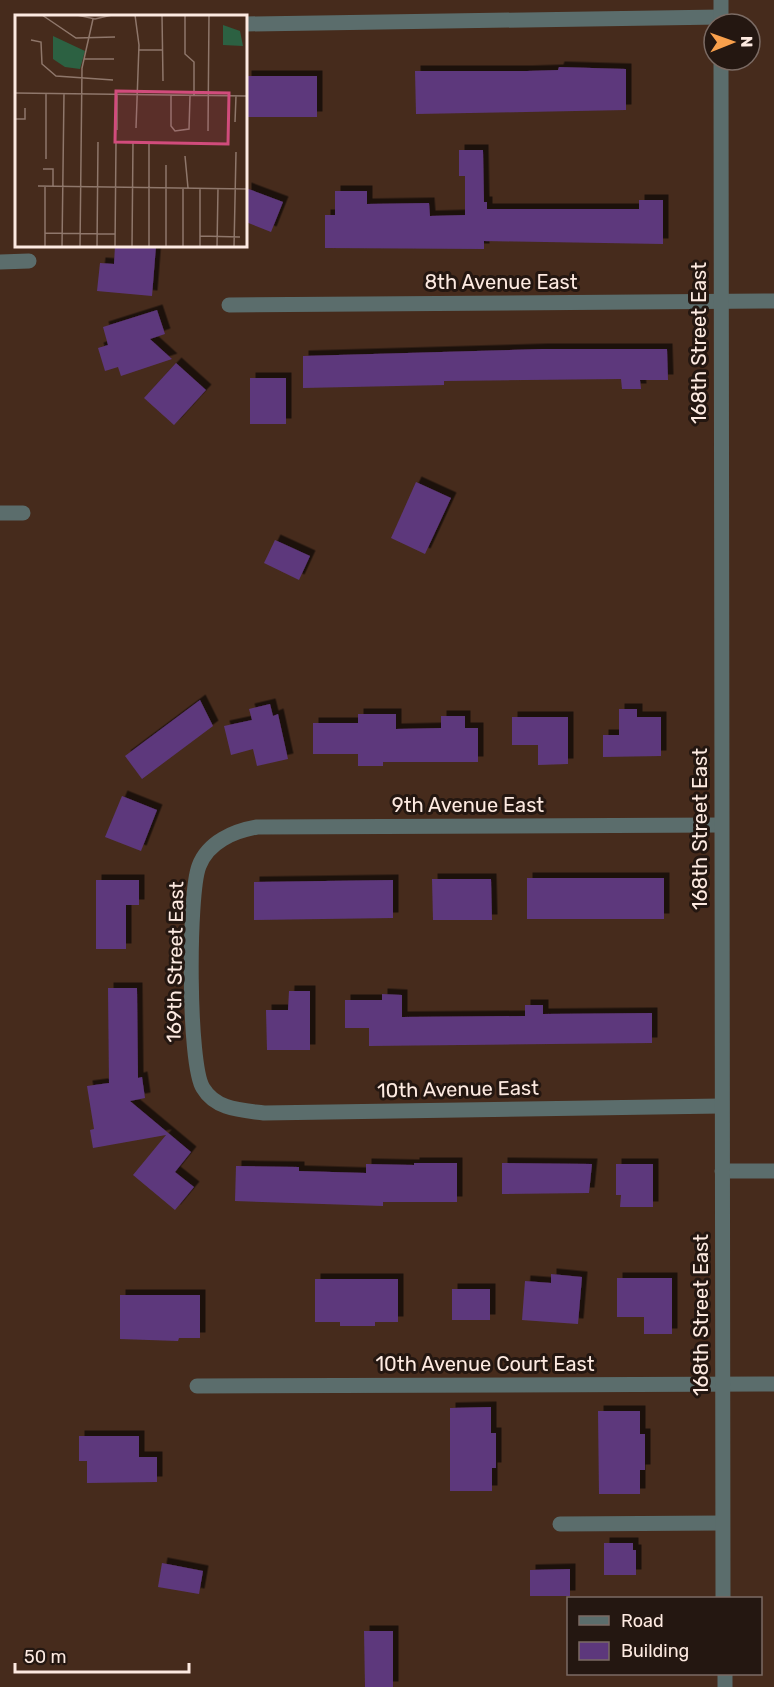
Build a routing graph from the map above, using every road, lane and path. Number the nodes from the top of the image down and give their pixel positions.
1 (702, 21) edge
2 (248, 24) edge
3 (721, 72) edge
4 (29, 261) dead end
5 (0, 262) edge
6 (774, 301) edge
7 (720, 302) junction
8 (229, 305) dead end
9 (0, 513) edge
10 (23, 513) dead end
11 (721, 825) junction
12 (218, 842) joint
13 (202, 1088) joint
14 (721, 1106) junction
15 (774, 1171) edge
16 (722, 1172) junction
17 (722, 1384) junction
18 (774, 1384) edge
19 (197, 1386) dead end
20 (722, 1523) junction
21 (560, 1524) dead end
22 (723, 1597) edge

1 - 2 street
3 - 7 street, 168th Street East
4 - 5 street
6 - 7 street, 8th Avenue East
7 - 8 street, 8th Avenue East
7 - 11 street, 168th Street East
9 - 10 street
11 - 12 street, 9th Avenue East
11 - 14 street, 168th Street East
12 - 13 street, 169th Street East
13 - 14 street, 10th Avenue East
14 - 16 street, 168th Street East
15 - 16 street
16 - 17 street, 168th Street East
17 - 18 street, 10th Avenue Court East
17 - 19 street, 10th Avenue Court East
17 - 20 street, 168th Street East
20 - 21 street
20 - 22 street, 168th Street East

